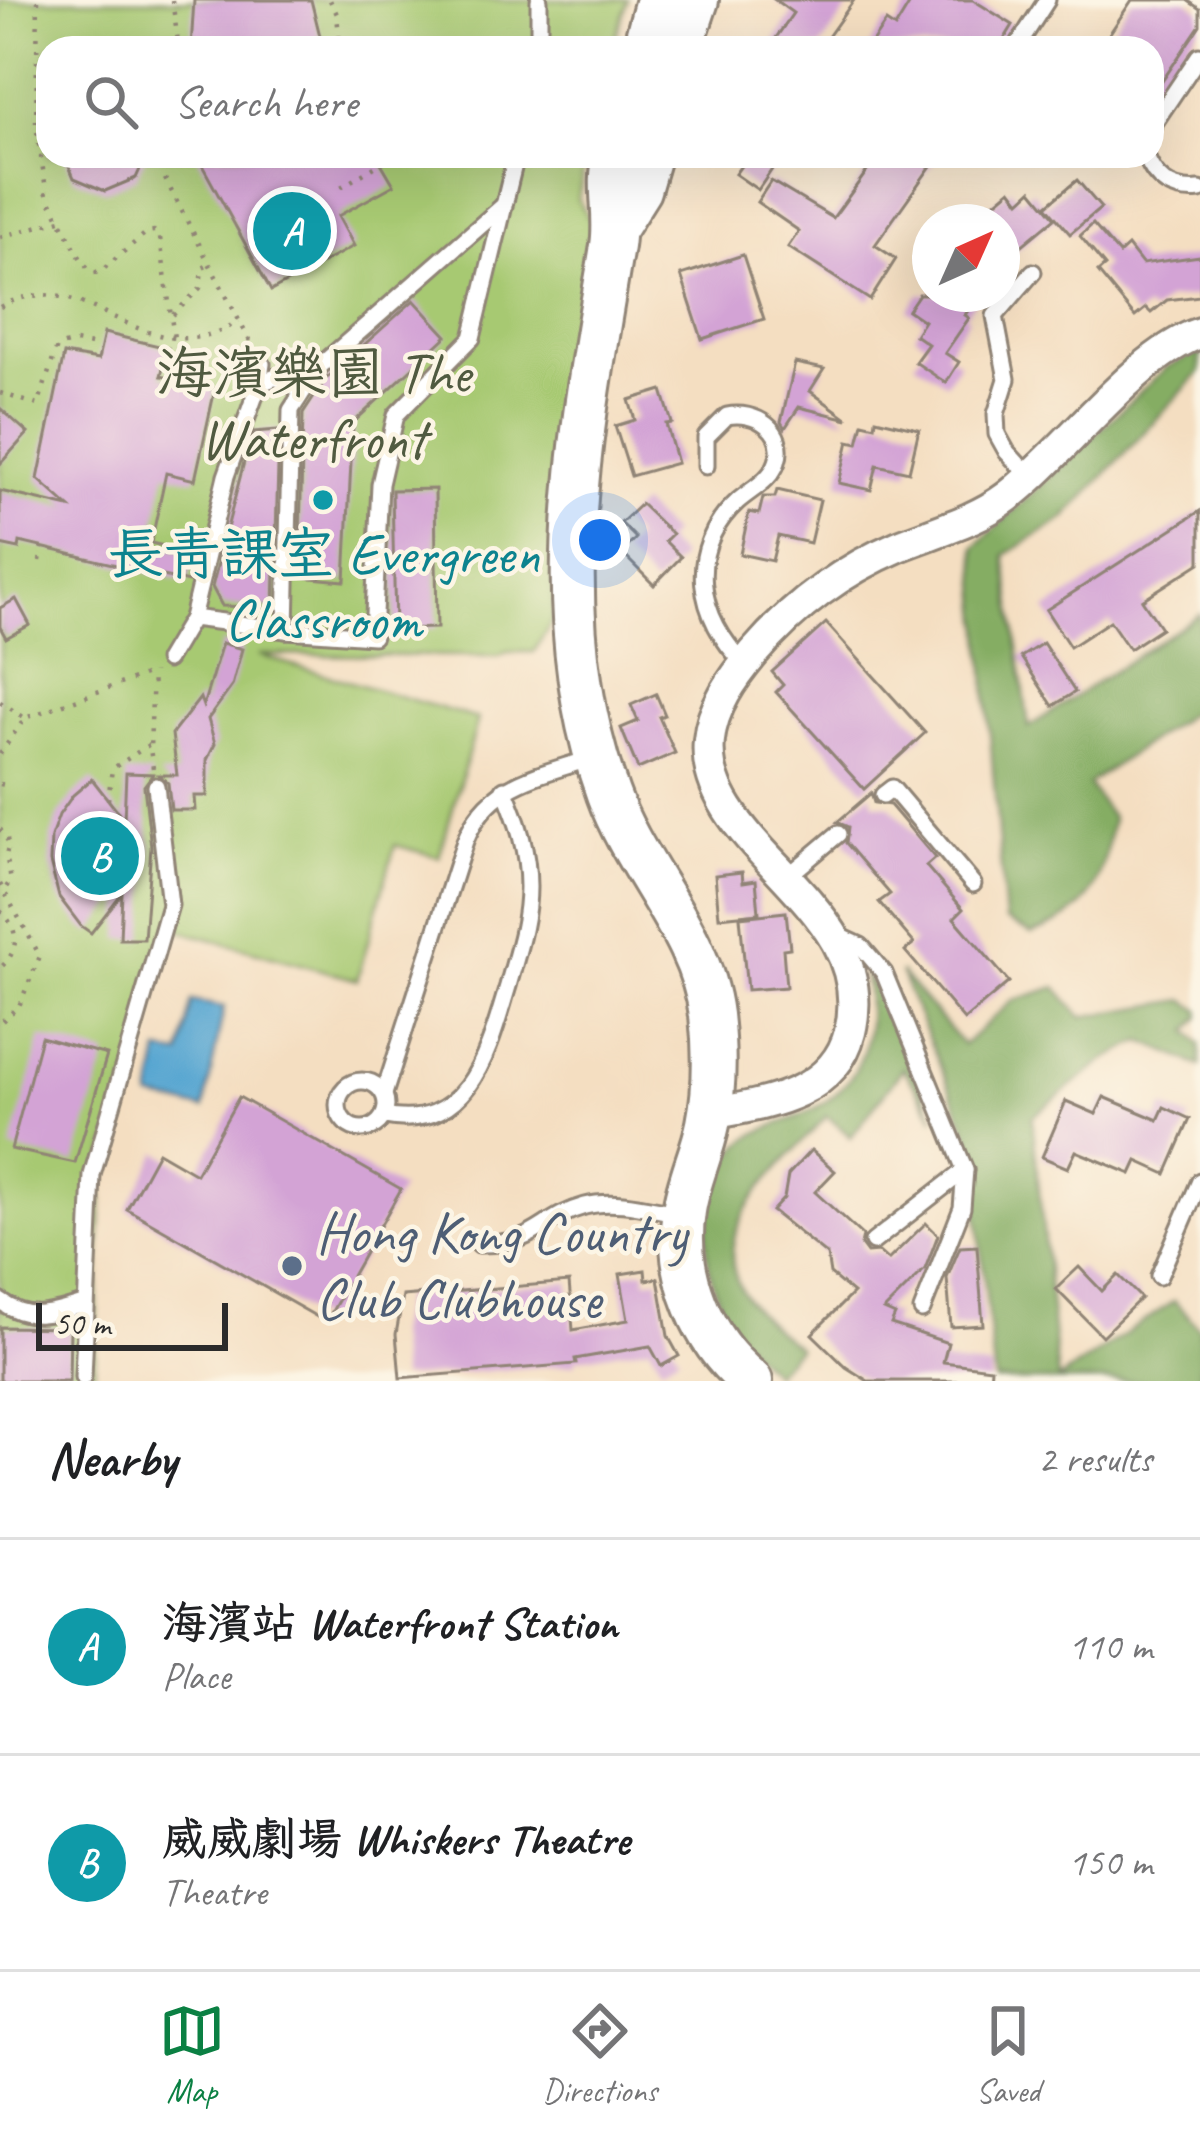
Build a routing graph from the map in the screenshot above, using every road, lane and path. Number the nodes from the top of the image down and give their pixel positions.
1 (38, 0) edge
2 (172, 0) edge
3 (330, 0) edge
4 (539, 0) edge
5 (656, 0) edge
6 (697, 0) edge
7 (1047, 0) edge
8 (37, 36) edge
9 (177, 36) edge
10 (339, 36) edge
11 (539, 36) edge
12 (647, 36) edge
13 (685, 36) edge
14 (1024, 36) edge
15 (1199, 56) edge
16 (1164, 108) edge
17 (43, 168) edge
18 (161, 168) edge
19 (372, 168) edge
20 (514, 168) edge
21 (612, 168) edge
22 (645, 168) edge
23 (1152, 168) edge
24 (340, 187) dead end
25 (1200, 190) edge
26 (506, 204) junction
27 (62, 220) junction
28 (615, 228) junction
29 (0, 237) edge
30 (209, 265) junction
31 (1033, 272) dead end
32 (0, 308) edge
33 (171, 317) junction
34 (239, 320) junction
35 (1200, 333) edge
36 (174, 338) junction
37 (92, 345) dead end
38 (262, 364) joint
39 (259, 384) junction
40 (301, 390) junction
41 (0, 393) edge
42 (706, 466) dead end
43 (1030, 477) junction
44 (42, 548) dead end
45 (40, 561) dead end
46 (192, 617) junction
47 (286, 630) junction
48 (745, 664) junction
49 (160, 666) junction
50 (0, 702) edge
51 (25, 718) junction
52 (150, 744) junction
53 (0, 754) edge
54 (595, 757) junction
55 (156, 786) joint
56 (504, 789) junction
57 (883, 795) dead end
58 (108, 800) dead end
59 (0, 829) edge
60 (838, 833) dead end
61 (787, 877) junction
62 (973, 884) dead end
63 (2, 887) edge
64 (0, 911) edge
65 (14, 919) junction
66 (832, 934) junction
67 (0, 968) edge
68 (0, 1023) edge
69 (384, 1094) junction
70 (384, 1116) junction
71 (708, 1122) junction
72 (965, 1170) junction
73 (1200, 1181) edge
74 (683, 1214) junction
75 (873, 1242) dead end
76 (479, 1244) dead end
77 (1159, 1276) dead end
78 (0, 1300) edge
79 (83, 1304) junction
80 (922, 1310) dead end
81 (83, 1377) dead end
82 (751, 1381) edge

1 - 8 path
2 - 9 path
3 - 10 path
4 - 11 lane
5 - 12 main road
6 - 13 main road
7 - 14 lane
15 - 16 lane
17 - 27 path
18 - 30 path
19 - 24 path
20 - 26 lane
21 - 28 main road
22 - 28 main road
23 - 25 lane
26 - 40 lane
26 - 47 lane
27 - 29 path
27 - 33 path
28 - 54 main road
30 - 33 path
30 - 34 path
31 - 43 lane
32 - 36 path
33 - 36 path
34 - 36 path
34 - 38 path
35 - 43 street
37 - 41 path
38 - 39 lane
39 - 40 lane
39 - 46 lane
40 - 47 lane
42 - 48 lane
43 - 48 street
44 - 45 path
46 - 47 lane
46 - 49 lane
48 - 61 street
49 - 51 path
49 - 52 path
50 - 51 path
51 - 53 path
52 - 55 path
52 - 58 path
54 - 56 lane
54 - 71 main road
55 - 79 lane
56 - 69 lane
56 - 70 lane
57 - 62 lane
59 - 63 path
60 - 61 lane
61 - 66 street
63 - 65 path
64 - 65 path
65 - 67 path
65 - 68 path
66 - 71 street
66 - 72 lane
69 - 70 lane
69 - 70 lane
71 - 74 main road
72 - 75 lane
72 - 80 lane
73 - 77 lane
74 - 76 lane
74 - 82 main road
78 - 79 lane
79 - 81 lane

